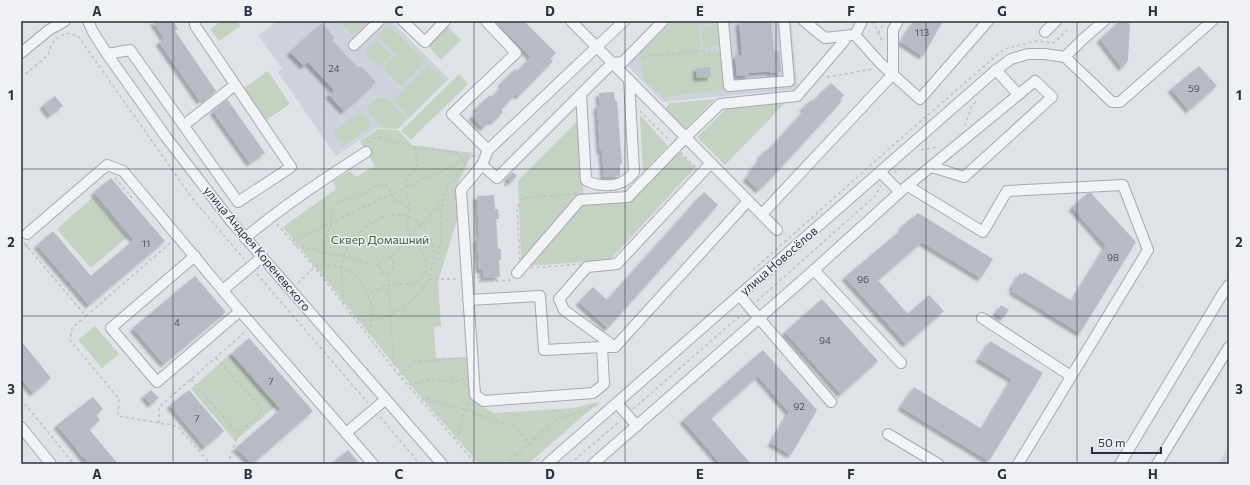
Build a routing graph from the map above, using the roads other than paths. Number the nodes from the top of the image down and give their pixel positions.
1 (64, 21) edge
2 (88, 21) edge
3 (194, 21) edge
4 (380, 21) edge
5 (404, 21) edge
6 (445, 21) edge
7 (486, 21) edge
8 (571, 21) edge
9 (624, 21) edge
10 (663, 21) edge
11 (723, 21) edge
12 (784, 21) edge
13 (804, 21) edge
14 (862, 21) edge
15 (898, 21) edge
16 (988, 21) edge
17 (1056, 21) edge
18 (1104, 21) edge
19 (1212, 21) edge
20 (1046, 32) dead end
21 (855, 35) junction
22 (844, 41) dead end
23 (354, 45) dead end
24 (597, 47) junction
25 (21, 53) edge
26 (107, 54) junction
27 (1065, 57) junction
28 (613, 63) junction
29 (996, 70) junction
30 (893, 74) junction
31 (629, 80) junction
32 (235, 85) junction
33 (581, 94) junction
34 (1018, 94) junction
35 (184, 125) junction
36 (686, 137) junction
37 (366, 152) road end
38 (483, 161) junction
39 (711, 163) junction
40 (932, 167) junction
41 (880, 172) junction
42 (904, 189) junction
43 (748, 200) junction
44 (762, 214) junction
45 (777, 230) dead end
46 (24, 237) edge
47 (245, 238) junction
48 (195, 256) junction
49 (262, 257) junction
50 (814, 270) junction
51 (519, 273) road end
52 (1229, 285) edge
53 (223, 290) junction
54 (740, 296) junction
55 (468, 300) junction
56 (240, 311) junction
57 (759, 318) junction
58 (982, 318) dead end
59 (602, 347) junction
60 (615, 347) junction
61 (1229, 347) edge
62 (901, 363) dead end
63 (1072, 376) junction
64 (385, 400) junction
65 (831, 402) dead end
66 (617, 403) junction
67 (637, 426) junction
68 (21, 427) edge
69 (346, 433) junction
70 (888, 434) dead end
71 (544, 460) edge
72 (51, 464) edge
73 (373, 464) edge
74 (442, 464) edge
75 (592, 464) edge
76 (938, 464) edge
77 (1018, 464) edge
78 (1120, 464) edge
79 (1157, 464) edge

1 - 25 street
2 - 26 street, улица Андрея Кореневского
3 - 32 street
4 - 23 street
5 - 6 street
7 - 38 street
8 - 24 street
9 - 24 street
10 - 28 street
11 - 12 street
13 - 21 street
14 - 21 street
15 - 30 street
16 - 30 street
17 - 20 street
18 - 27 street
19 - 27 street
21 - 30 street
22 - 36 street
24 - 28 street
24 - 38 street
26 - 35 street
26 - 47 street, улица Андрея Кореневского
27 - 29 street, улица Новосёлов
28 - 31 street
28 - 33 street
29 - 34 street
29 - 41 street, улица Новосёлов
30 - 44 street
31 - 33 street
31 - 36 street
32 - 35 street
32 - 35 street
33 - 38 street
34 - 40 street
34 - 40 street
36 - 39 street
36 - 51 street
37 - 47 street
38 - 55 street
39 - 43 street
39 - 60 street
40 - 42 street
41 - 42 street
41 - 54 street, улица Новосёлов
42 - 50 street
42 - 63 street
43 - 44 street
43 - 60 street
44 - 45 street
46 - 48 street
47 - 49 street, улица Андрея Кореневского
48 - 53 street
48 - 56 street
49 - 53 street
49 - 64 street, улица Андрея Кореневского
50 - 57 street
50 - 62 street
52 - 78 street
53 - 56 street
54 - 57 street
54 - 66 street, улица Новосёлов
55 - 59 street
55 - 59 street
56 - 69 street
57 - 65 street
57 - 67 street
58 - 63 street
59 - 60 street
61 - 79 street
63 - 77 street
64 - 69 street
64 - 74 street, улица Андрея Кореневского
66 - 67 street
66 - 71 street, улица Новосёлов
67 - 75 street
68 - 72 street
69 - 73 street
70 - 76 street

